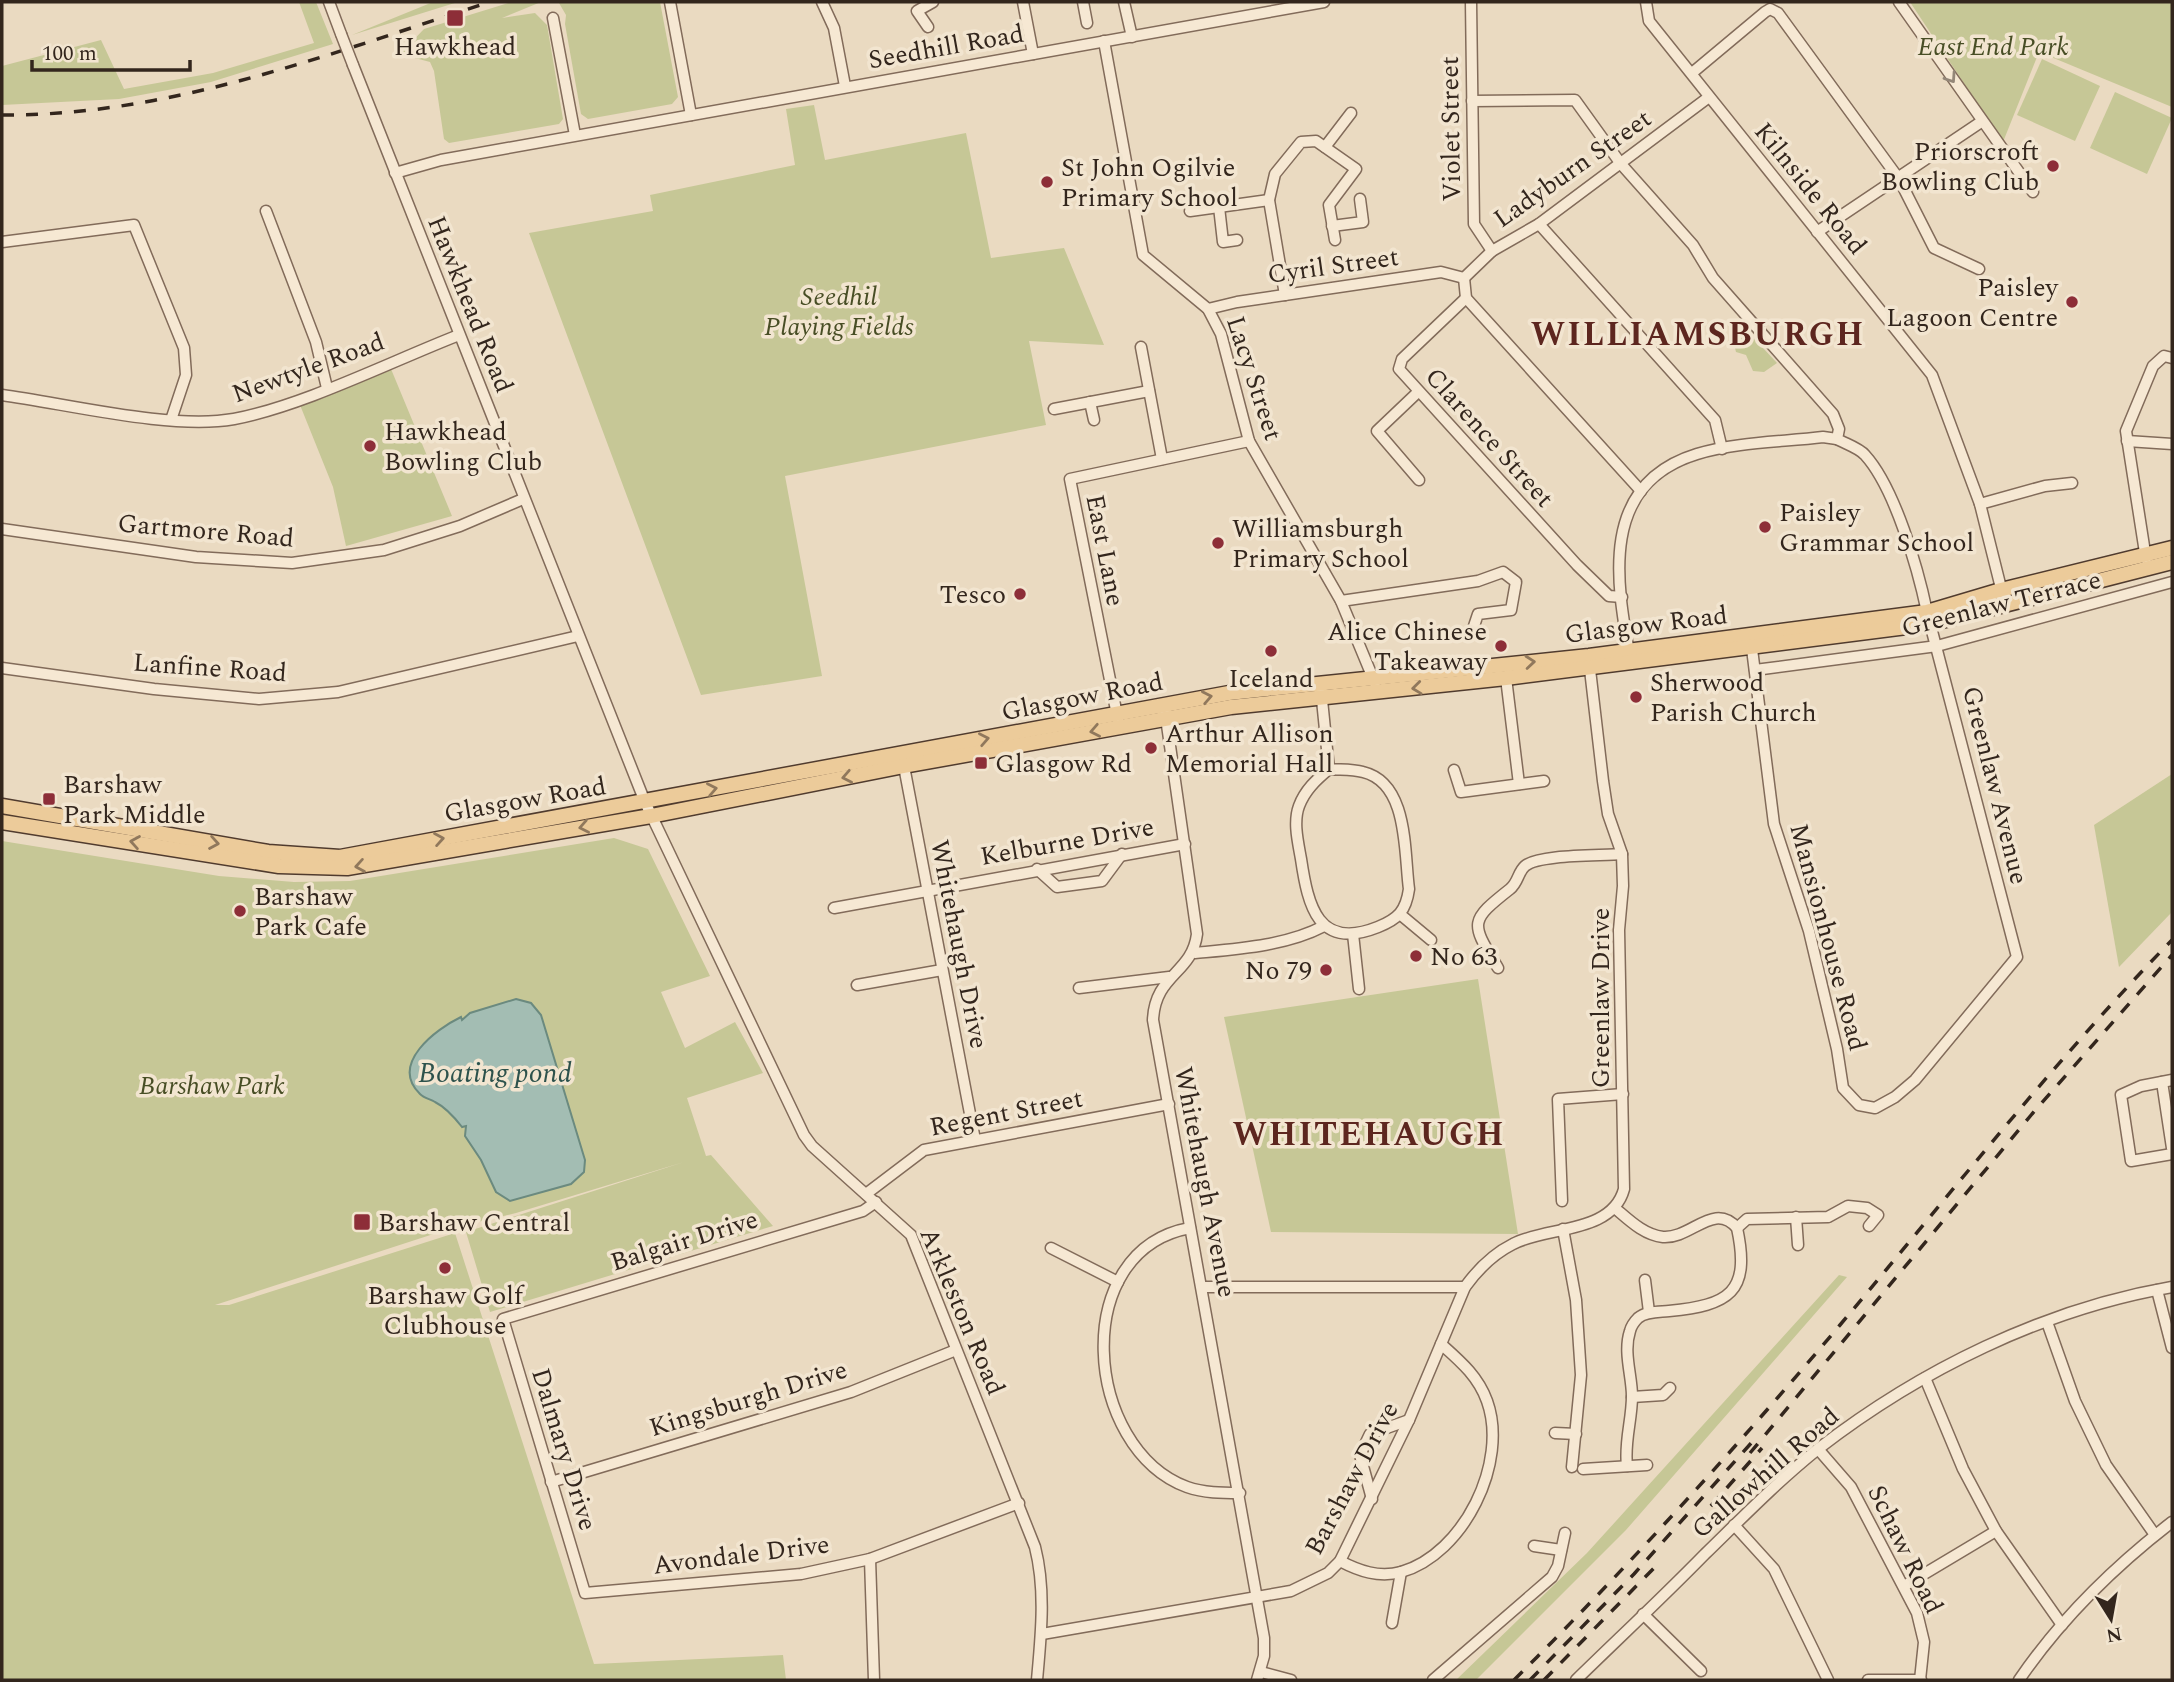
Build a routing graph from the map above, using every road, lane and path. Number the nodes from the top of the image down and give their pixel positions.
1 (329, 2) edge
2 (670, 2) edge
3 (822, 2) edge
4 (933, 2) edge
5 (1023, 2) edge
6 (1083, 2) edge
7 (1124, 2) edge
8 (1324, 2) edge
9 (1471, 2) edge
10 (1646, 2) edge
11 (1899, 2) edge
12 (553, 18) dead end
13 (1087, 23) dead end
14 (928, 27) dead end
15 (1132, 37) junction
16 (1104, 41) junction
17 (1033, 54) junction
18 (1692, 73) junction
19 (845, 86) junction
20 (1709, 97) junction
21 (1472, 101) junction
22 (1351, 113) dead end
23 (691, 115) junction
24 (1981, 122) junction
25 (575, 135) junction
26 (1325, 147) junction
27 (1621, 164) junction
28 (395, 173) junction
29 (1899, 179) junction
30 (2033, 192) dead end
31 (1360, 199) dead end
32 (1269, 200) junction
33 (1219, 207) junction
34 (266, 211) dead end
35 (1190, 211) dead end
36 (1539, 224) junction
37 (1332, 226) junction
38 (1817, 232) junction
39 (1237, 240) dead end
40 (1335, 240) dead end
41 (2, 243) edge
42 (1492, 251) junction
43 (1979, 269) dead end
44 (1464, 278) junction
45 (1285, 295) junction
46 (1466, 298) junction
47 (1208, 309) junction
48 (458, 335) junction
49 (1141, 347) dead end
50 (2172, 358) edge
51 (327, 388) junction
52 (1149, 391) junction
53 (1418, 392) junction
54 (2, 395) edge
55 (1090, 402) junction
56 (1054, 409) dead end
57 (171, 420) junction
58 (1094, 420) dead end
59 (1837, 439) junction
60 (1249, 441) junction
61 (2127, 441) junction
62 (2172, 444) edge
63 (1722, 449) junction
64 (1162, 459) junction
65 (1419, 480) dead end
66 (2072, 483) dead end
67 (1641, 491) junction
68 (523, 499) junction
69 (1980, 504) junction
70 (2, 529) edge
71 (2172, 548) edge
72 (2147, 562) junction
73 (2172, 562) edge
74 (2172, 582) edge
75 (1622, 597) junction
76 (2003, 597) junction
77 (1341, 601) junction
78 (1928, 618) junction
79 (1472, 632) dead end
80 (578, 636) junction
81 (1751, 640) junction
82 (1937, 646) junction
83 (1630, 657) junction
84 (1589, 662) junction
85 (2, 668) edge
86 (1755, 670) junction
87 (1506, 678) junction
88 (1375, 686) junction
89 (1321, 691) junction
90 (1165, 712) junction
91 (1118, 720) junction
92 (903, 761) junction
93 (1329, 769) junction
94 (1454, 770) dead end
95 (1544, 781) dead end
96 (1519, 784) junction
97 (645, 802) junction
98 (2, 806) edge
99 (651, 817) junction
100 (2, 822) edge
101 (1185, 844) junction
102 (1122, 854) junction
103 (1622, 854) junction
104 (1037, 869) junction
105 (926, 891) junction
106 (834, 908) dead end
107 (1401, 915) junction
108 (1324, 926) junction
109 (1353, 934) junction
110 (1432, 940) dead end
111 (1195, 953) junction
112 (2017, 957) joint
113 (1498, 968) dead end
114 (942, 970) junction
115 (1169, 977) junction
116 (857, 985) dead end
117 (1079, 988) dead end
118 (1359, 989) dead end
119 (2167, 1081) edge
120 (1623, 1094) junction
121 (1169, 1104) junction
122 (975, 1140) junction
123 (2172, 1148) edge
124 (2172, 1154) edge
125 (866, 1194) junction
126 (1562, 1201) dead end
127 (876, 1202) junction
128 (1616, 1209) junction
129 (1796, 1217) junction
130 (1868, 1226) dead end
131 (1189, 1228) junction
132 (1563, 1228) junction
133 (1737, 1228) junction
134 (1797, 1245) dead end
135 (1051, 1248) dead end
136 (1645, 1280) dead end
137 (1118, 1282) junction
138 (1203, 1287) junction
139 (1465, 1287) junction
140 (2172, 1287) edge
141 (2157, 1290) junction
142 (1649, 1312) junction
143 (503, 1319) joint
144 (2047, 1322) junction
145 (1441, 1344) junction
146 (2172, 1348) edge
147 (956, 1350) junction
148 (1925, 1378) junction
149 (1670, 1388) dead end
150 (1632, 1397) junction
151 (1409, 1420) junction
152 (1555, 1433) dead end
153 (1576, 1434) junction
154 (1818, 1450) junction
155 (1647, 1465) dead end
156 (1627, 1466) junction
157 (551, 1482) junction
158 (1240, 1493) junction
159 (1372, 1499) junction
160 (1018, 1503) junction
161 (2172, 1522) edge
162 (1734, 1525) junction
163 (1996, 1531) junction
164 (1565, 1533) dead end
165 (2155, 1535) junction
166 (1534, 1546) dead end
167 (1561, 1550) junction
168 (870, 1559) junction
169 (1340, 1561) junction
170 (1401, 1572) junction
171 (1905, 1586) junction
172 (585, 1593) joint
173 (1257, 1598) junction
174 (1643, 1614) junction
175 (1392, 1623) dead end
176 (2062, 1625) junction
177 (1042, 1634) junction
178 (1701, 1671) dead end
179 (1259, 1676) edge
180 (874, 1680) edge
181 (1037, 1680) edge
182 (1291, 1680) edge
183 (1433, 1680) edge
184 (1576, 1680) edge
185 (1828, 1680) edge
186 (1868, 1680) edge
187 (1921, 1680) edge
188 (2019, 1680) edge

1 - 28 street, Hawkhead Road, bridge
2 - 23 street
3 - 19 street
4 - 14 street
5 - 17 street
6 - 13 street
7 - 15 street
8 - 15 street, Seedhill Road
9 - 21 street, Violet Street
10 - 18 street, Kilnside Road
11 -> 24 street
12 - 25 street
15 - 16 street, Seedhill Road
16 - 17 street, Seedhill Road
16 - 47 street, Lacy Street
17 - 19 street, Seedhill Road
18 - 20 street, Kilnside Road
18 - 29 street
19 - 23 street, Seedhill Road
20 - 27 street, Ladyburn Street
20 - 38 street, Kilnside Road
21 - 27 street
21 - 42 street, Violet Street
22 - 26 street
23 - 25 street, Seedhill Road
24 - 29 street
24 - 30 street
25 - 28 street, Seedhill Road
26 - 32 street
26 - 37 street
27 - 36 street, Ladyburn Street
27 - 59 street
28 - 48 street, Hawkhead Road
29 - 38 street
29 - 43 street
31 - 37 street
32 - 33 street
32 - 45 street
33 - 35 street
33 - 39 street
34 - 51 street
36 - 42 street, Ladyburn Street
36 - 63 street
37 - 40 street
38 - 69 street, Kilnside Road
41 - 57 street
42 - 44 street, Ladyburn Street
44 - 45 street, Cyril Street
44 - 46 street
45 - 47 street, Cyril Street
46 - 53 street, Clarence Street
46 - 67 street
47 - 60 street, Lacy Street
48 - 51 street, Newtyle Road
48 - 68 street, Hawkhead Road
49 - 52 street
50 - 61 street
51 - 57 street, Newtyle Road
52 - 55 street
52 - 64 street
53 - 65 street
53 - 75 street, Clarence Street
54 - 57 street, Newtyle Road
55 - 56 street
55 - 58 street
59 - 63 street
59 - 78 street, Greenlaw Avenue
60 - 64 street, East Lane
60 - 77 street, Lacy Street
61 - 62 street
61 - 72 street
63 - 67 street
64 - 91 street, East Lane
66 - 69 street
67 - 75 street
68 - 70 street, Gartmore Road
68 - 80 street, Hawkhead Road
69 - 76 street, Kilnside Road
71 - 72 main road, Glasgow Road
72 - 73 main road, Glasgow Road
72 - 76 main road, Glasgow Road
74 - 82 street, Greenlaw Terrace
75 - 83 street
76 - 78 main road, Glasgow Road
77 - 79 street
77 - 88 street, Lacy Street
78 - 81 main road, Glasgow Road
78 - 82 street, Greenlaw Avenue
80 - 85 street, Lanfine Road
80 - 97 street, Hawkhead Road
81 - 83 main road, Glasgow Road
81 - 86 street, Mansionhouse Road
82 - 86 street, Greenlaw Terrace
82 - 112 street, Greenlaw Avenue
83 - 84 main road, Glasgow Road
84 - 87 main road, Glasgow Road
88 -> 84 main road, Glasgow Road
84 - 103 street, Greenlaw Drive
86 - 112 street, Mansionhouse Road
87 -> 88 main road, Glasgow Road
87 - 96 street
88 - 89 main road, Glasgow Road
89 - 90 main road, Glasgow Road
89 - 93 street
90 - 91 main road, Glasgow Road
90 - 101 street
91 - 92 main road, Glasgow Road
97 -> 92 main road, Glasgow Road
92 -> 99 main road, Glasgow Road
92 - 105 street, Whitehaugh Drive
93 - 107 street
93 - 108 street
94 - 96 street
95 - 96 street
98 -> 97 main road, Glasgow Road
97 - 99 street, Hawkhead Road
99 -> 100 main road, Glasgow Road
99 - 125 street, Arkleston Road
101 - 102 street, Kelburne Drive
101 - 111 street
102 - 104 street, Kelburne Drive
102 - 104 street
103 - 113 street
103 - 120 street, Greenlaw Drive
104 - 105 street, Kelburne Drive
105 - 106 street, Kelburne Drive
105 - 114 street, Whitehaugh Drive
107 - 109 street
107 - 110 street
108 - 109 street
108 - 111 street
109 - 118 street
111 - 115 street, Whitehaugh Avenue
114 - 116 street
114 - 122 street, Whitehaugh Drive
115 - 117 street
115 - 121 street, Whitehaugh Avenue
119 - 123 street
119 - 124 street
120 - 126 street
120 - 128 street, Greenlaw Drive
121 - 122 street, Regent Street
121 - 131 street, Whitehaugh Avenue
122 - 125 street, Regent Street
125 - 127 street, Arkleston Road
127 - 143 street, Balgair Drive
127 - 147 street, Arkleston Road
128 - 132 street
128 - 133 street
129 - 130 street
129 - 133 street
129 - 134 street
131 - 137 street
131 - 138 street, Whitehaugh Avenue
132 - 139 street, Barshaw Drive
132 - 153 street
133 - 142 street
135 - 137 street
136 - 142 street
137 - 158 street
138 - 139 street
138 - 158 street, Whitehaugh Avenue
139 - 145 street, Barshaw Drive
140 - 141 street, Gallowhill Road
141 - 144 street, Gallowhill Road
141 - 146 street
142 - 150 street
143 - 157 street, Dalmary Drive
144 - 148 street, Gallowhill Road
144 - 165 street
145 - 151 street, Barshaw Drive
145 - 170 street
147 - 157 street, Kingsburgh Drive
147 - 160 street, Arkleston Road
148 - 154 street, Gallowhill Road
148 - 163 street
149 - 150 street
150 - 156 street
151 - 159 street, Barshaw Drive
151 - 159 street
152 - 153 street
153 - 156 street
154 - 162 street, Gallowhill Road
154 - 171 street, Schaw Road
155 - 156 street
157 - 172 street, Dalmary Drive
158 - 173 street, Whitehaugh Avenue
159 - 169 street, Barshaw Drive
160 - 168 street, Avondale Drive
160 - 177 street, Arkleston Road
161 - 165 street
162 - 174 street, Gallowhill Road
162 - 185 street
163 - 171 street
163 - 176 street
164 - 167 street
165 - 176 street
166 - 167 street
167 - 183 street
168 - 172 street, Avondale Drive
168 - 180 street
169 - 170 street
169 - 173 street, Barshaw Drive
170 - 175 street
171 - 187 street, Schaw Road
173 - 177 street, Barshaw Drive
173 - 179 street, Whitehaugh Avenue
174 - 178 street
174 - 184 street, Gallowhill Road
176 - 188 street
177 - 181 street, Arkleston Road
179 - 182 street
186 - 187 street

